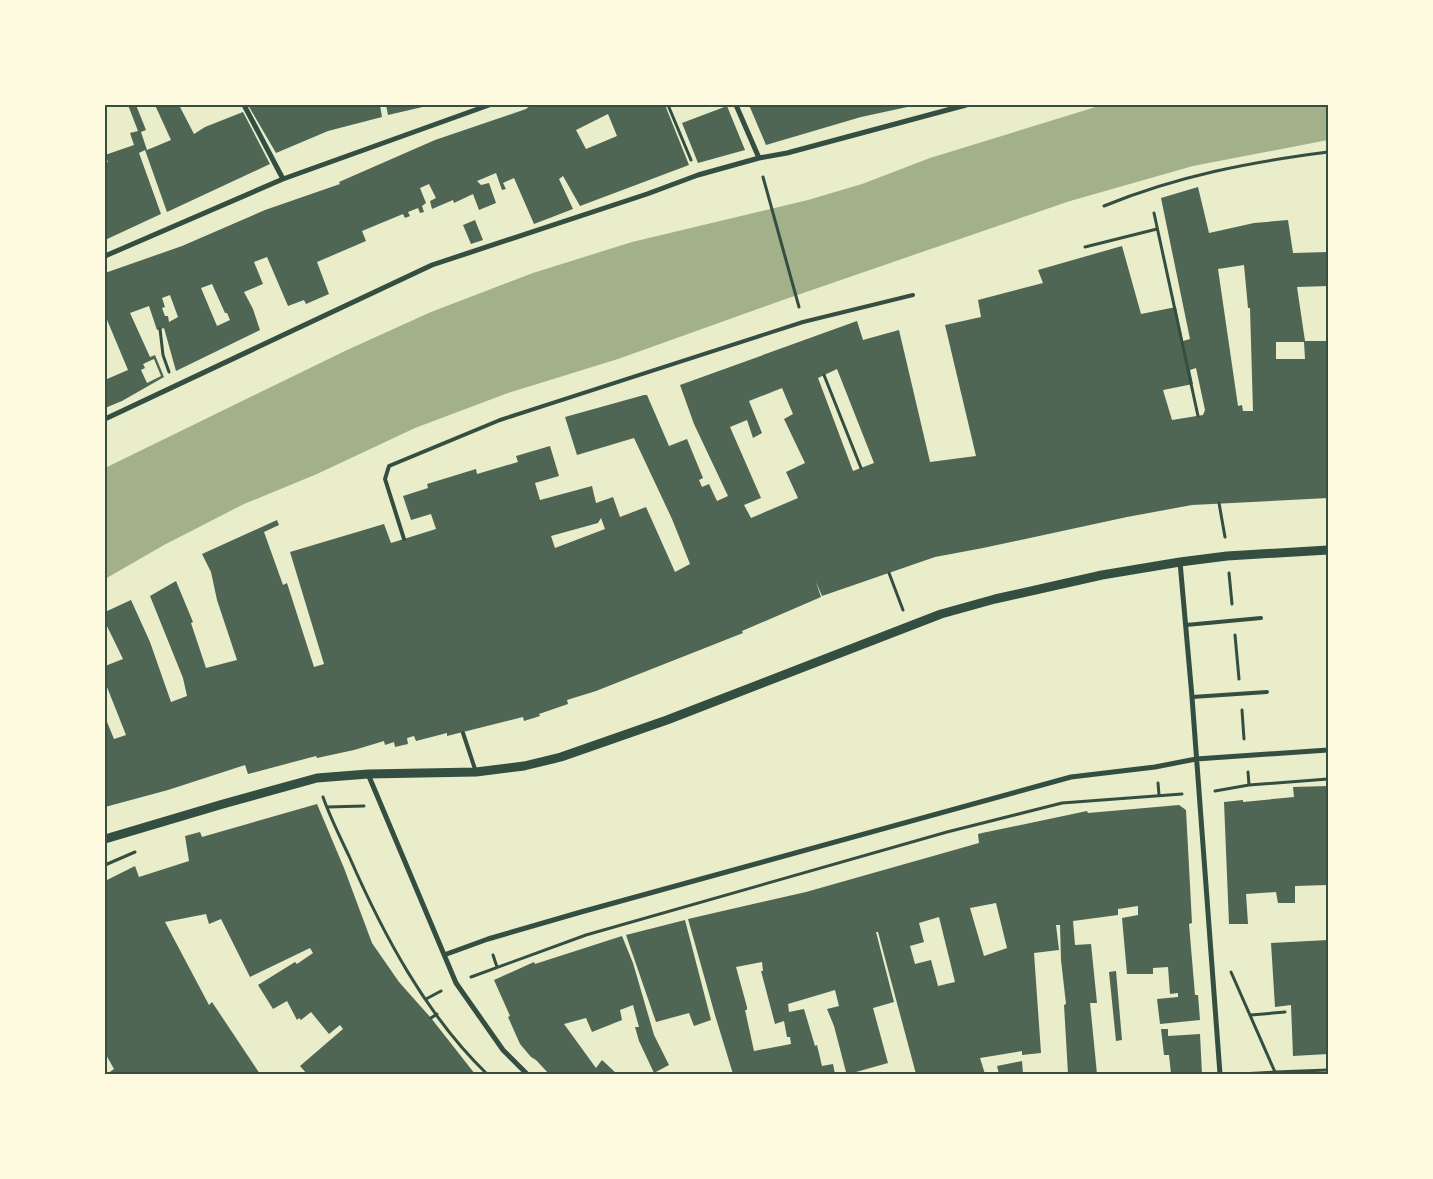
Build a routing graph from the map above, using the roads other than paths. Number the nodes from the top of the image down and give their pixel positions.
1 (244, 105) edge
2 (489, 105) edge
3 (736, 105) edge
4 (966, 105) edge
5 (759, 158) junction
6 (283, 179) junction
7 (105, 256) edge
8 (913, 296) dead end
9 (105, 419) edge
10 (404, 538) dead end
11 (1328, 550) edge
12 (1180, 562) junction
13 (1261, 618) dead end
14 (1186, 624) junction
15 (1267, 692) dead end
16 (1192, 697) junction
17 (463, 733) dead end
18 (1328, 750) edge
19 (1196, 760) junction
20 (476, 772) junction
21 (368, 774) junction
22 (105, 840) edge
23 (444, 954) junction
24 (527, 1074) edge
25 (1220, 1074) edge

1 - 6 street
2 - 6 street
3 - 5 street
4 - 5 street
5 - 9 street
6 - 7 street
8 - 10 lane
11 - 12 street
12 - 14 street
12 - 20 street
13 - 14 lane
14 - 16 street
15 - 16 lane
16 - 19 street
17 - 20 lane
18 - 19 street
19 - 23 street
19 - 25 street
20 - 21 street
21 - 22 street
21 - 23 street
23 - 24 street

